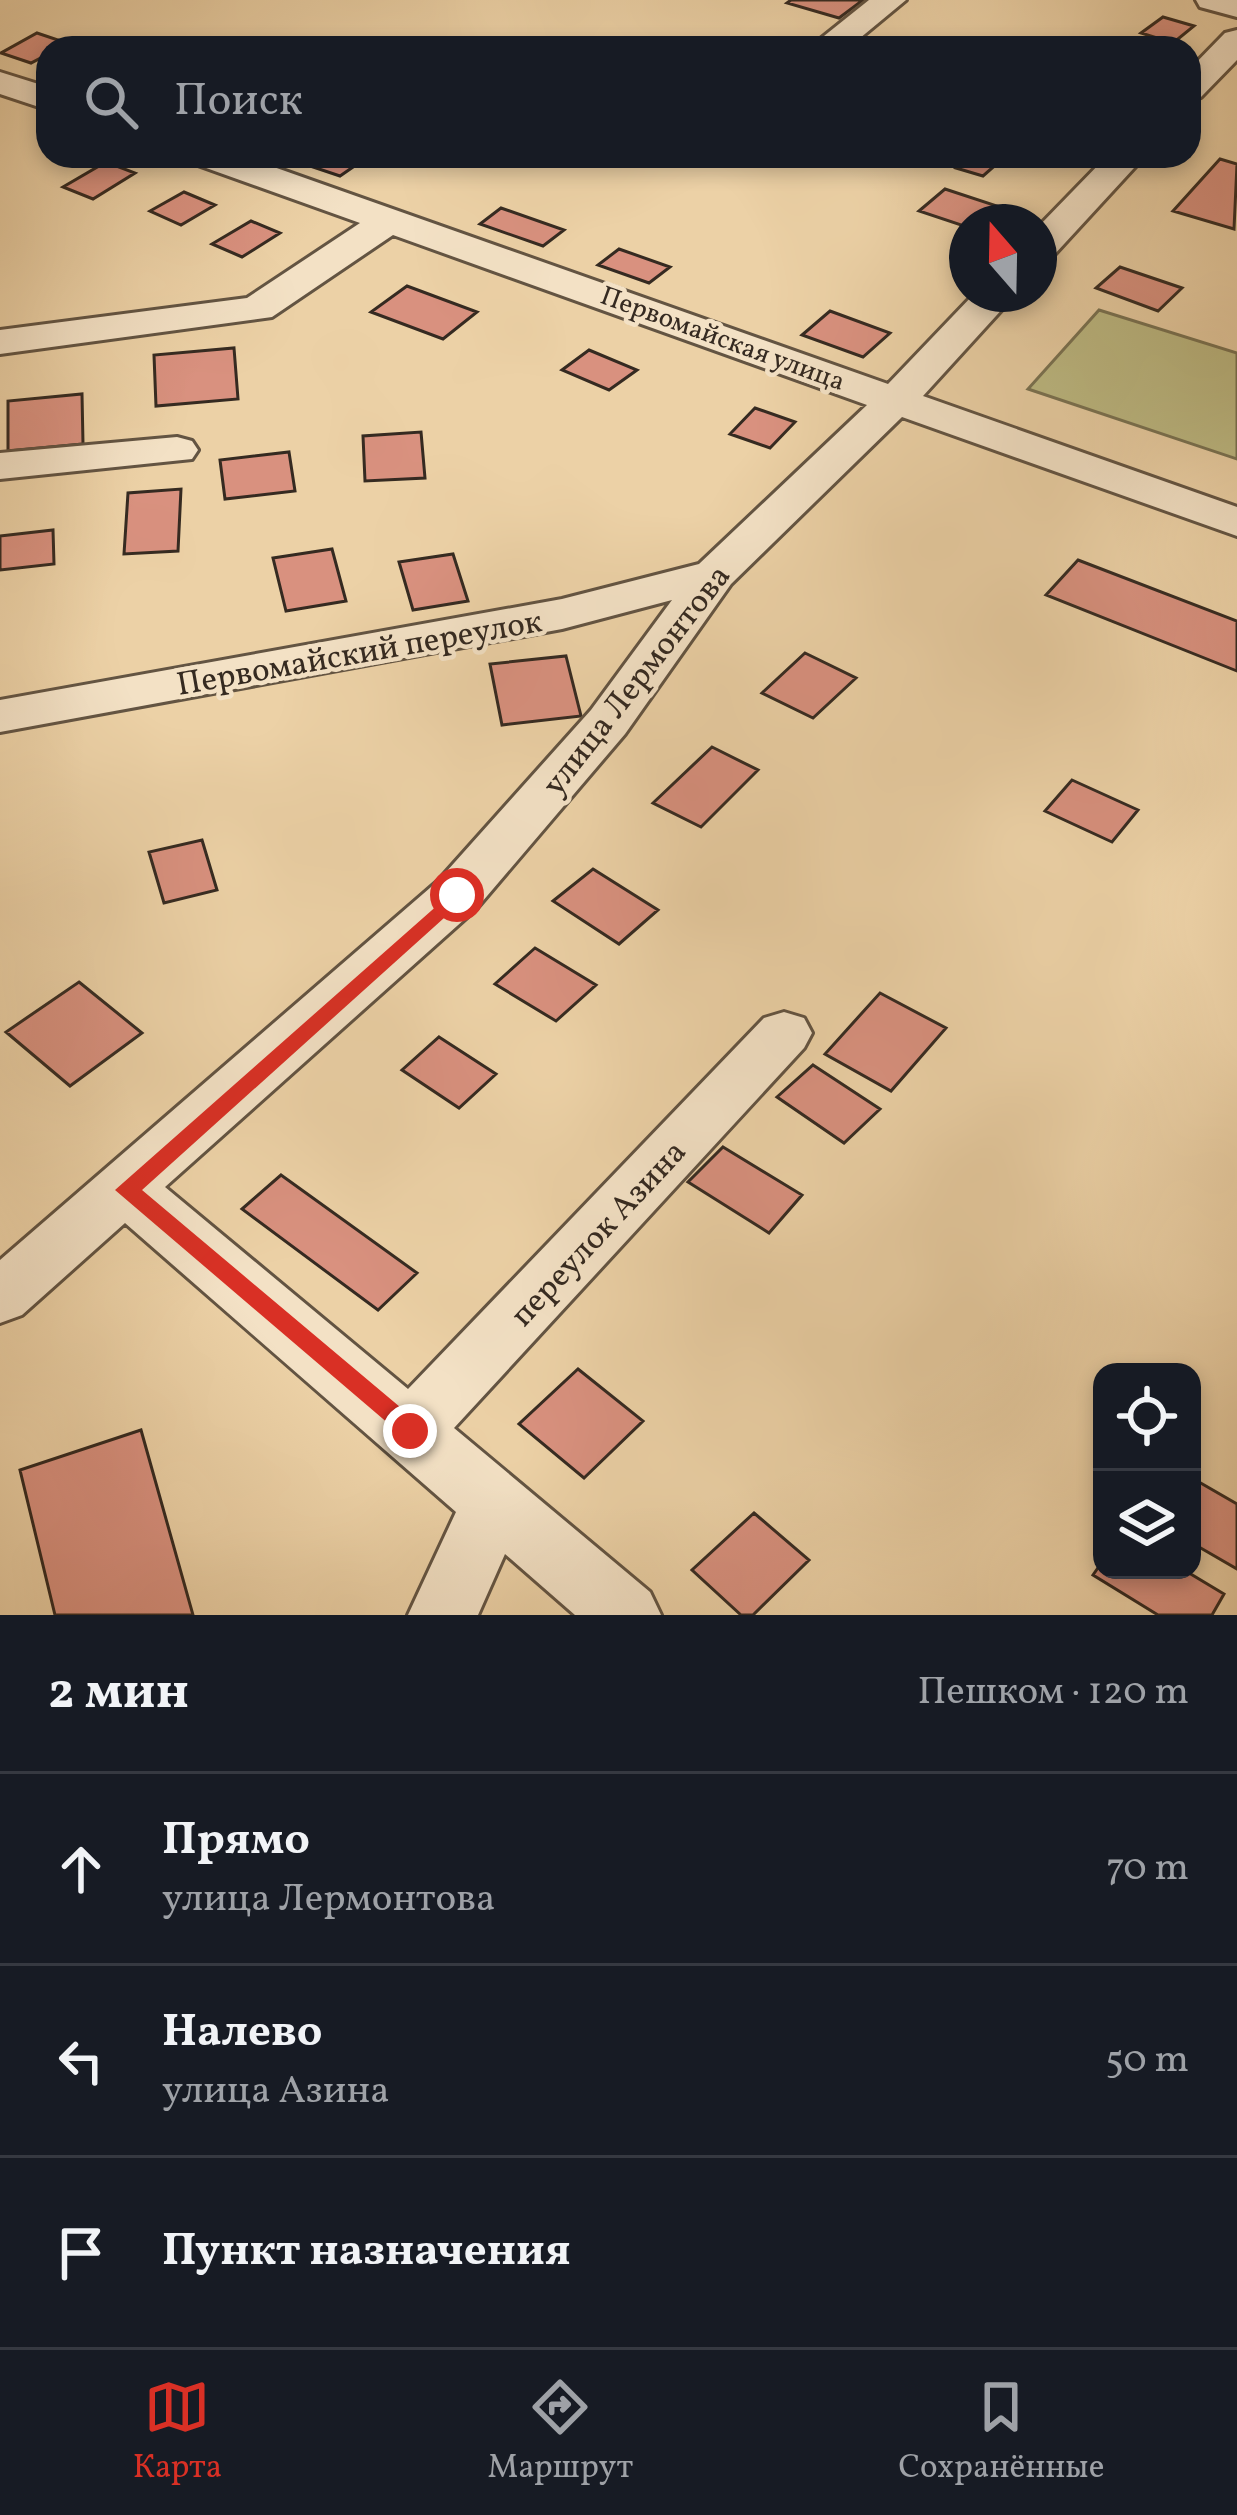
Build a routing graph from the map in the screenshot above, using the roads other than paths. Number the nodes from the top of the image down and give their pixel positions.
1 (890, 0) edge
2 (1212, 0) edge
3 (1237, 7) edge
4 (842, 36) edge
5 (1237, 40) edge
6 (1201, 78) edge
7 (0, 82) edge
8 (36, 95) edge
9 (242, 168) edge
10 (1116, 168) edge
11 (389, 220) junction
12 (1057, 229) edge
13 (979, 312) edge
14 (0, 342) edge
15 (896, 400) junction
16 (177, 450) dead end
17 (0, 466) edge
18 (1237, 522) edge
19 (715, 574) junction
20 (0, 716) edge
21 (784, 1033) dead end
22 (127, 1190) junction
23 (0, 1297) edge
24 (410, 1431) junction
25 (494, 1503) junction
26 (443, 1615) edge
27 (626, 1615) edge

1 - 4 street
2 - 3 street
5 - 6 street
7 - 8 street
9 - 11 street, Первомайская улица
10 - 12 street
11 - 14 street
11 - 15 street, Первомайская улица
13 - 15 street, улица Лермонтова
15 - 18 street, Первомайская улица
15 - 19 street, улица Лермонтова
16 - 17 street
19 - 20 street, Первомайский переулок
19 - 22 street, улица Лермонтова
21 - 24 street, переулок Азина
22 - 23 street, улица Лермонтова
22 - 24 street
24 - 25 street
25 - 26 street
25 - 27 street

